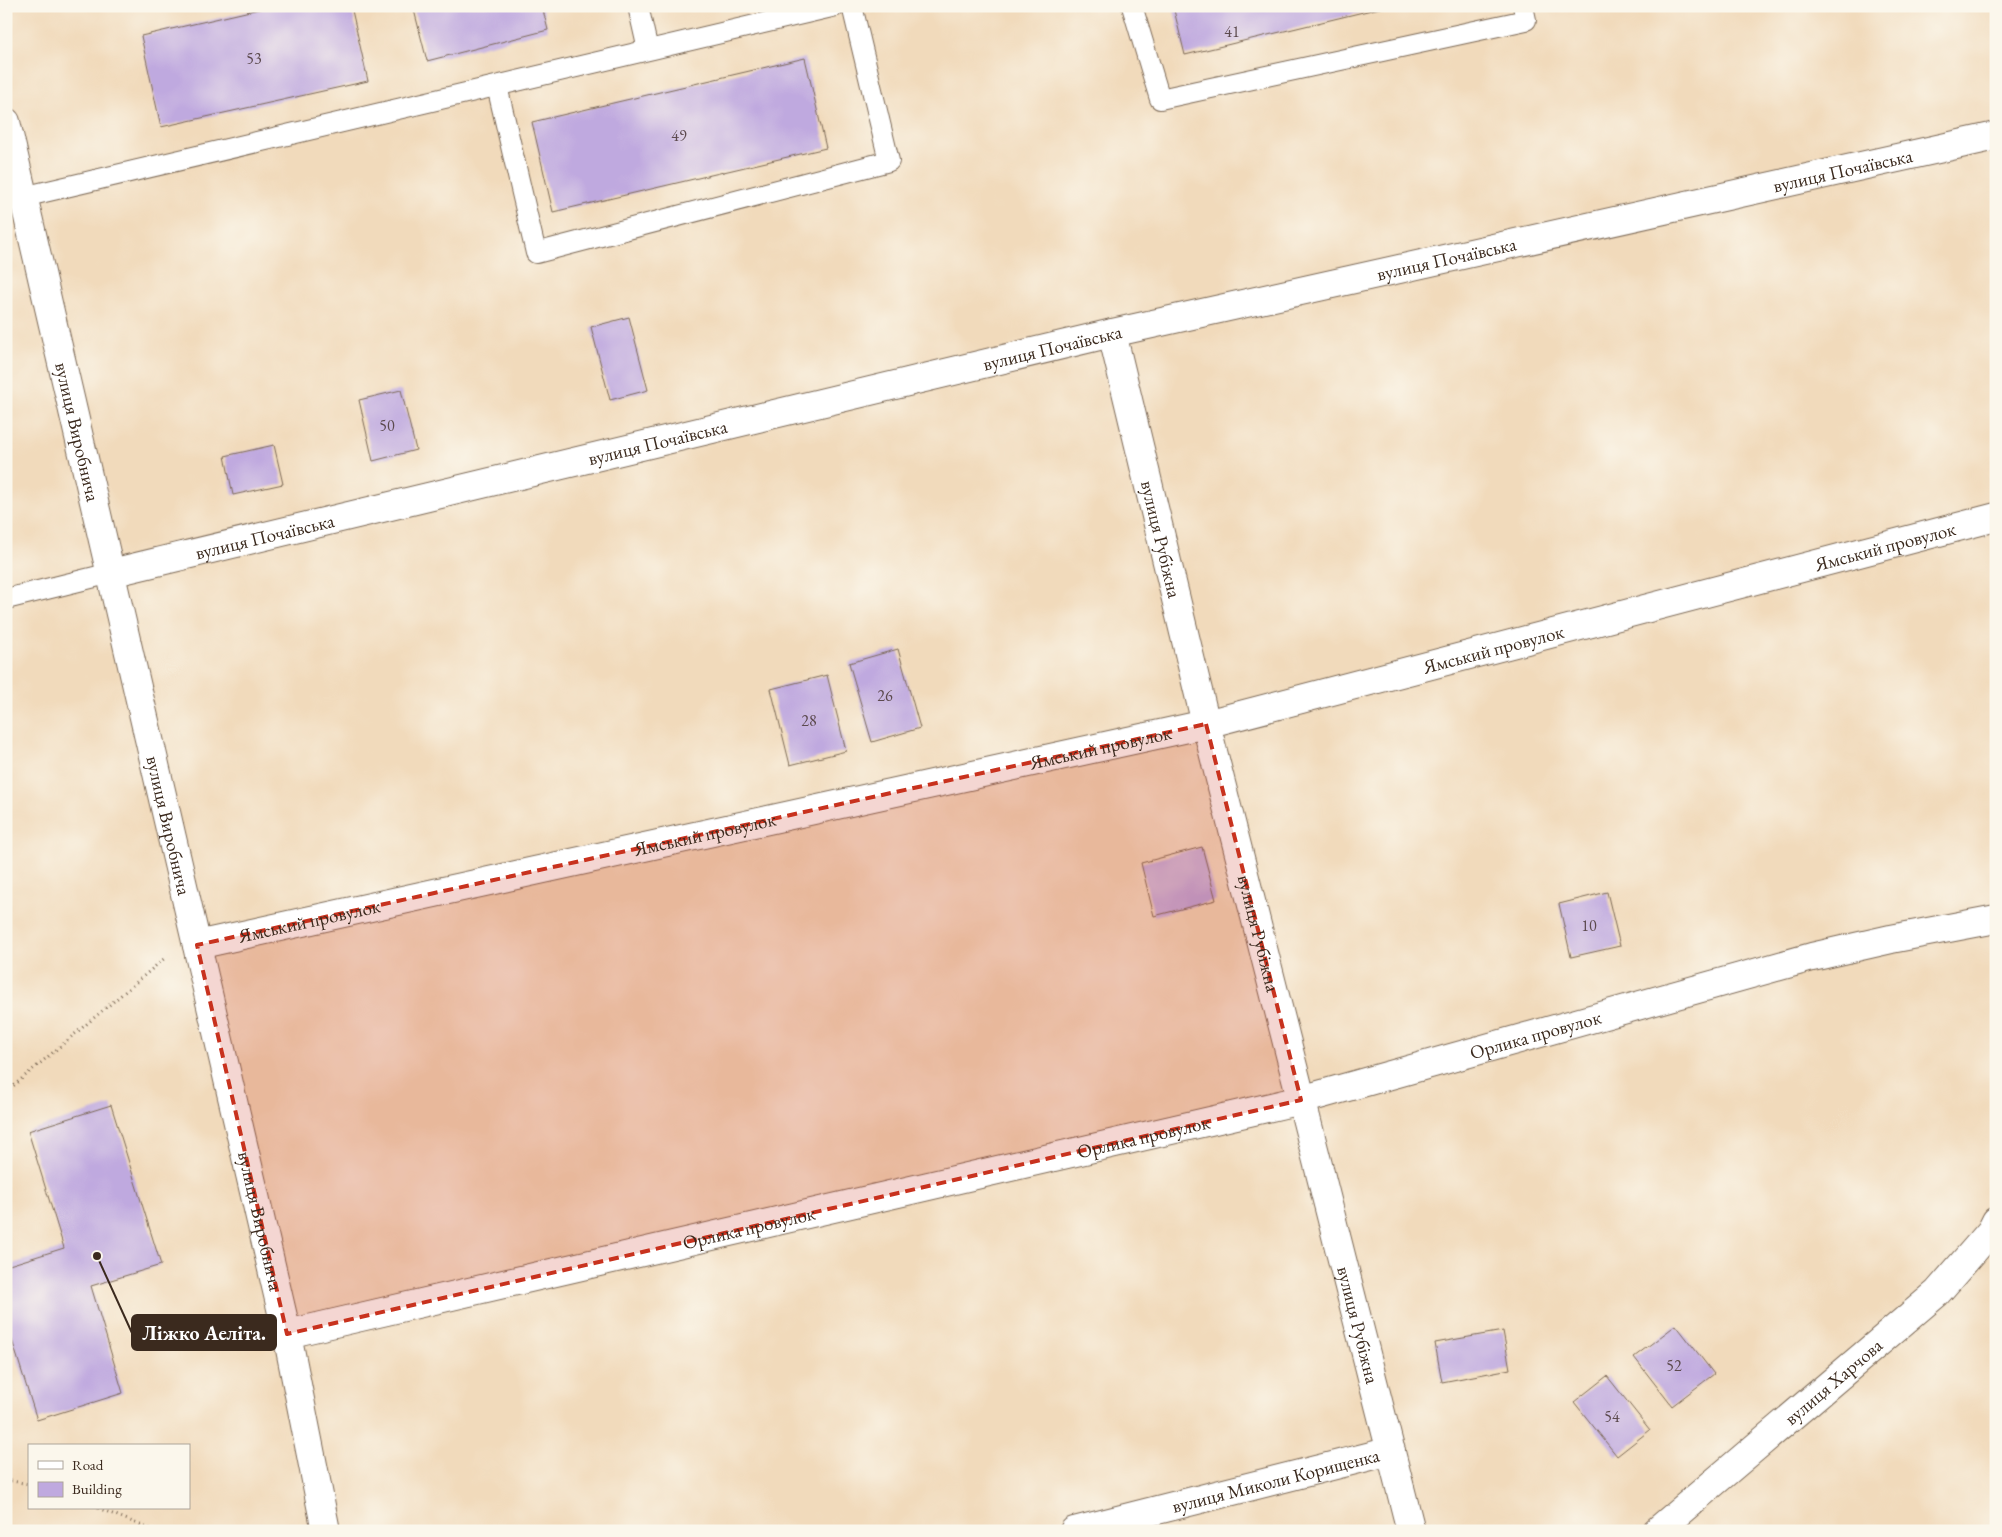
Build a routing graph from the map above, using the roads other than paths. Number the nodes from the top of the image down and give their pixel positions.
1 (638, 6) edge
2 (836, 6) edge
3 (852, 6) edge
4 (1132, 6) edge
5 (1523, 6) edge
6 (648, 50) junction
7 (497, 86) junction
8 (6, 122) edge
9 (1996, 136) edge
10 (23, 197) junction
11 (1112, 334) junction
12 (1996, 517) edge
13 (111, 573) junction
14 (6, 599) edge
15 (1206, 724) junction
16 (1996, 919) edge
17 (196, 945) junction
18 (1301, 1100) junction
19 (1994, 1229) edge
20 (287, 1334) junction
21 (1391, 1451) junction
22 (326, 1531) edge
23 (1074, 1531) edge
24 (1411, 1531) edge
25 (1657, 1531) edge

1 - 6 lane
2 - 6 lane
3 - 7 lane
4 - 5 lane
6 - 7 lane
7 - 10 lane
8 - 10 street, вулиця Виробнича
9 - 11 street, вулиця Почаївська
10 - 13 street, вулиця Виробнича
11 - 13 street, вулиця Почаївська
11 - 15 street, вулиця Рубіжна
12 - 15 street, Ямський провулок
13 - 14 lane
13 - 17 street, вулиця Виробнича
15 - 17 street, Ямський провулок
15 - 18 street, вулиця Рубіжна
16 - 18 street, Орлика провулок
17 - 20 street, вулиця Виробнича
18 - 20 street, Орлика провулок
18 - 21 street, вулиця Рубіжна
19 - 25 street, вулиця Харчова
20 - 22 street, вулиця Виробнича
21 - 23 street, вулиця Миколи Корищенка
21 - 24 street, вулиця Рубіжна

